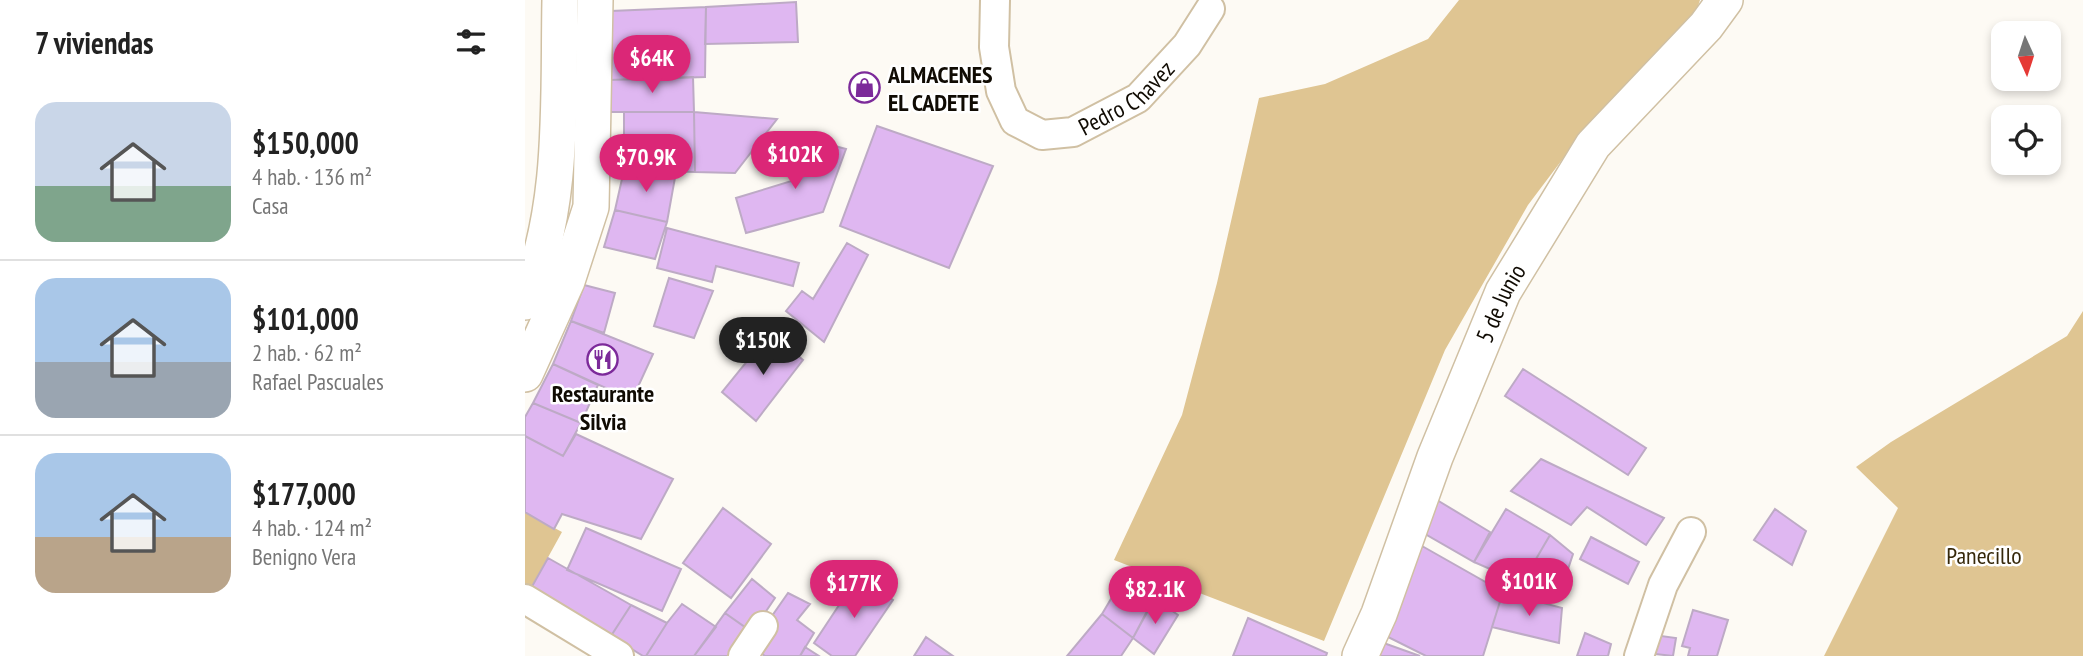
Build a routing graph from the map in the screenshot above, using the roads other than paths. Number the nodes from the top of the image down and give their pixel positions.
1 (560, 0) edge
2 (595, 0) edge
3 (995, 0) edge
4 (1724, 0) edge
5 (1210, 9) dead end
6 (525, 302) edge
7 (525, 374) edge
8 (1691, 532) dead end
9 (525, 599) edge
10 (763, 626) dead end
11 (619, 656) edge
12 (743, 656) edge
13 (1360, 656) edge
14 (1639, 656) edge

1 - 6 street
2 - 7 street
3 - 5 street, Pedro Chavez
4 - 13 street, 5 de Junio
8 - 14 street
9 - 11 street
10 - 12 street

